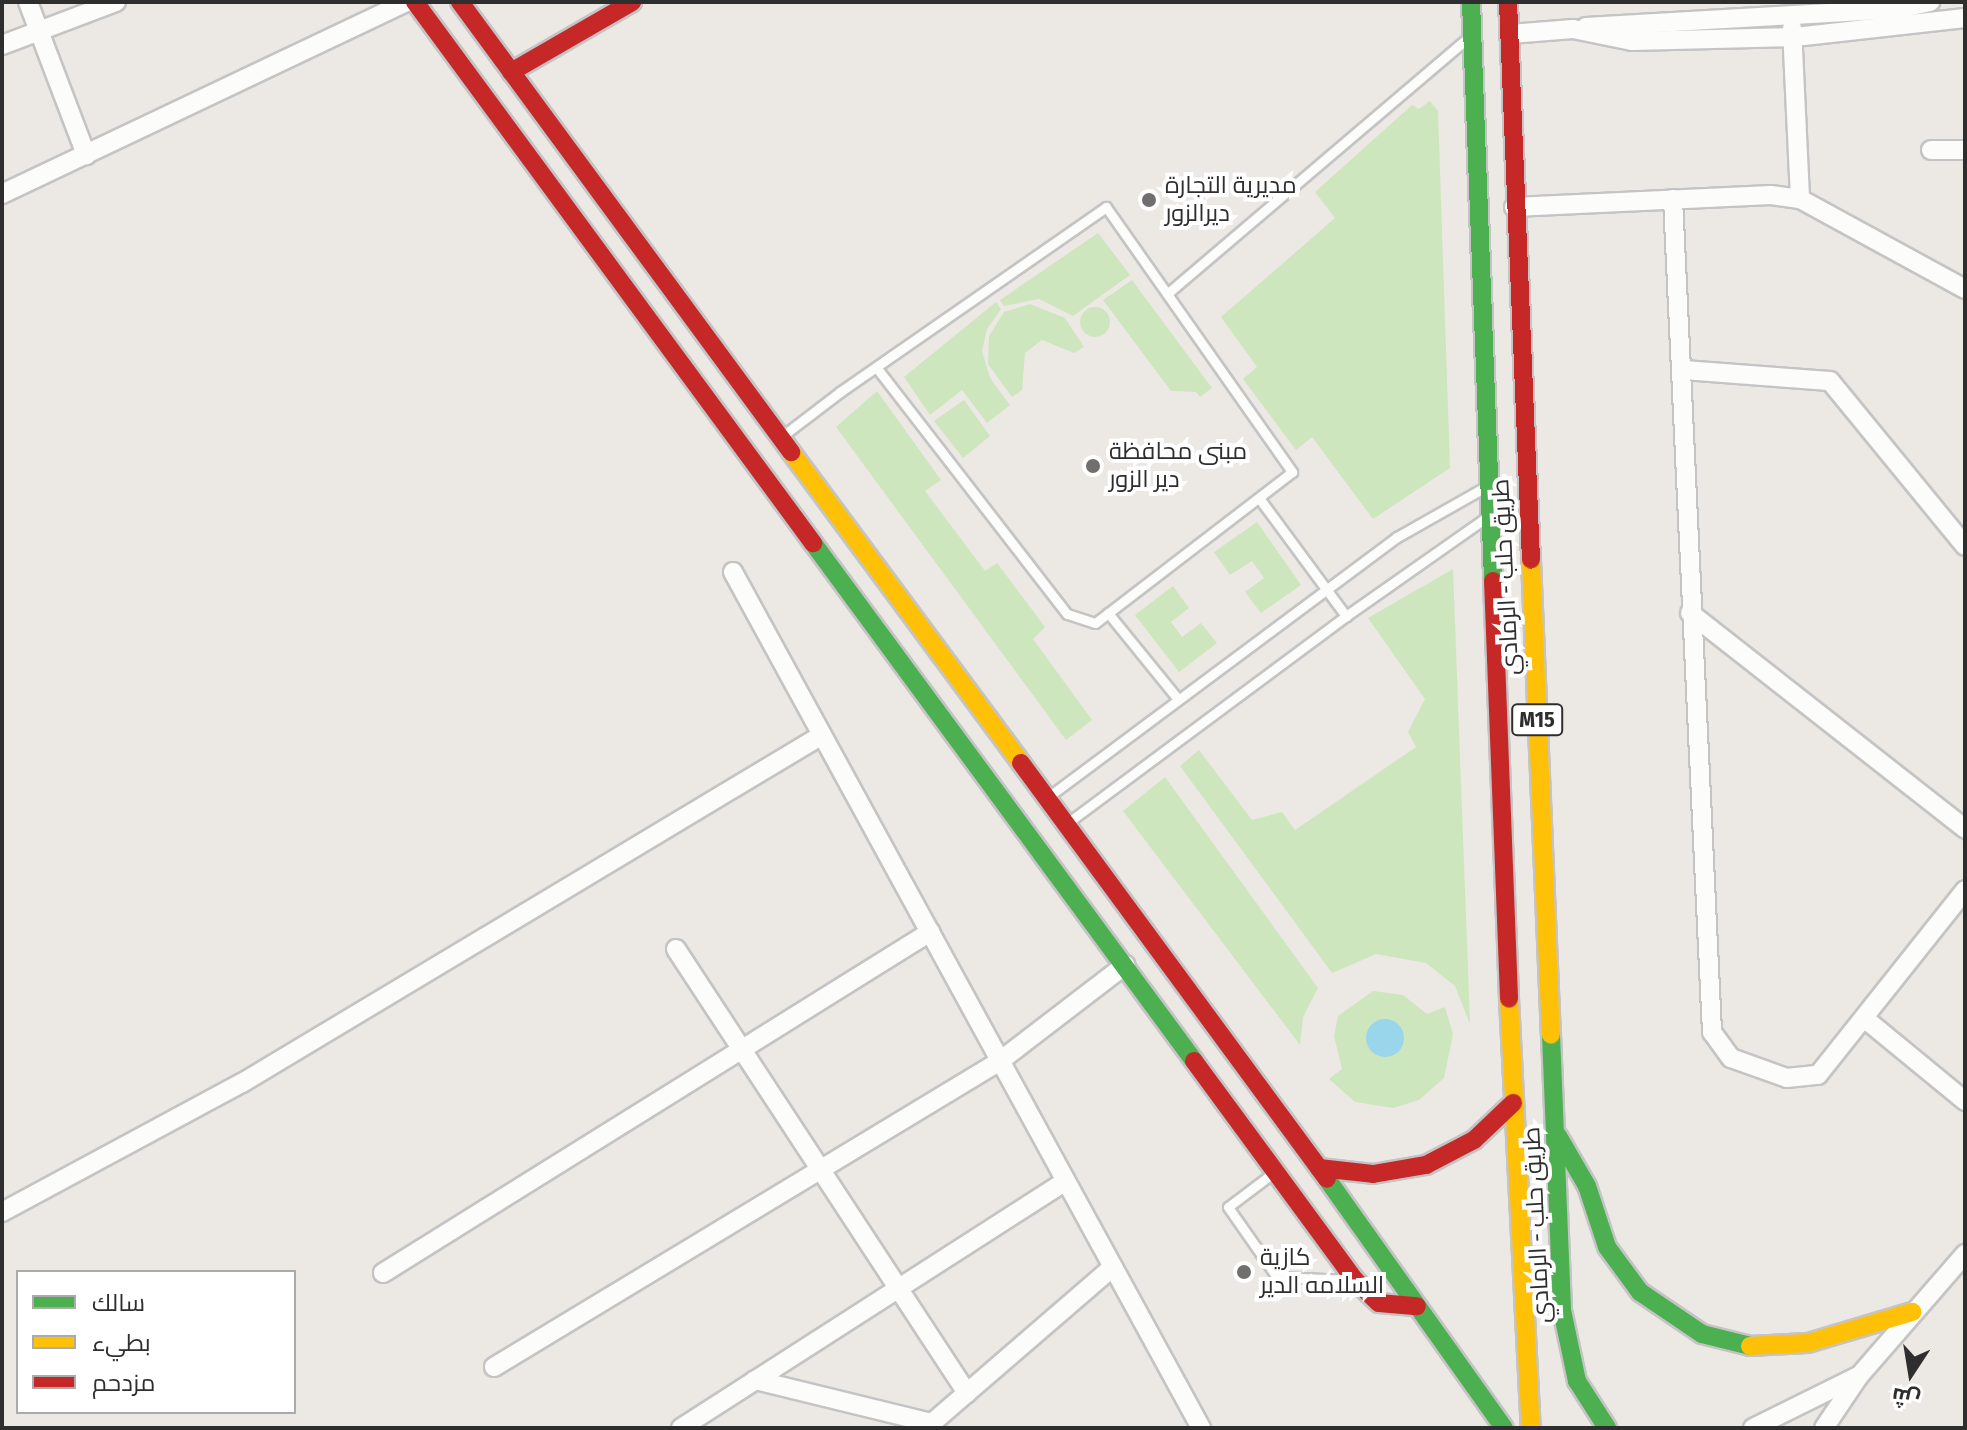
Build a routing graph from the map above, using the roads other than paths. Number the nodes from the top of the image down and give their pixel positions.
1 (28, 2) edge
2 (116, 2) edge
3 (407, 2) edge
4 (415, 2) edge
5 (460, 2) edge
6 (632, 2) edge
7 (1471, 2) edge
8 (1508, 2) edge
9 (1930, 2) edge
10 (1787, 8) edge
11 (1965, 18) edge
12 (1573, 29) junction
13 (40, 31) junction
14 (1472, 34) junction
15 (1510, 34) junction
16 (1795, 37) junction
17 (2, 45) edge
18 (511, 72) junction
19 (1931, 150) dead end
20 (1965, 150) edge
21 (86, 155) junction
22 (2, 194) edge
23 (1673, 199) junction
24 (1800, 199) junction
25 (1514, 207) junction
26 (1965, 289) edge
27 (1168, 293) junction
28 (876, 367) junction
29 (1683, 370) junction
30 (779, 438) junction
31 (1490, 484) junction
32 (1259, 498) junction
33 (1491, 514) junction
34 (1965, 546) edge
35 (733, 572) dead end
36 (1327, 588) junction
37 (1108, 613) junction
38 (1690, 613) junction
39 (1346, 616) junction
40 (1177, 698) junction
41 (822, 735) junction
42 (1045, 799) junction
43 (1064, 825) junction
44 (1965, 829) edge
45 (1965, 890) edge
46 (930, 932) junction
47 (676, 949) dead end
48 (1125, 965) junction
49 (1864, 1018) junction
50 (742, 1050) junction
51 (1000, 1061) junction
52 (1965, 1101) edge
53 (1513, 1103) junction
54 (1556, 1132) junction
55 (1319, 1168) junction
56 (820, 1170) junction
57 (1276, 1171) junction
58 (1066, 1181) junction
59 (2, 1212) edge
60 (1965, 1254) edge
61 (1113, 1267) junction
62 (383, 1273) dead end
63 (1355, 1280) junction
64 (898, 1288) junction
65 (1417, 1306) junction
66 (1912, 1312) junction
67 (494, 1367) dead end
68 (1859, 1376) junction
69 (755, 1380) junction
70 (967, 1393) junction
71 (681, 1428) edge
72 (1201, 1428) edge
73 (1504, 1428) edge
74 (1531, 1428) edge
75 (1607, 1428) edge
76 (1753, 1428) edge
77 (1824, 1428) edge

1 - 13 street
2 - 13 street
3 - 21 street
4 - 48 main road
5 - 18 main road
6 - 18 main road
7 - 14 main road, طريق حلب - الرمادي / M15
8 - 15 main road, طريق حلب - الرمادي / M15
9 - 10 street
10 - 12 street
10 - 16 street
11 - 16 street
12 - 15 street
12 - 16 street
13 - 17 street
13 - 21 street
14 - 27 lane
14 - 31 main road, طريق حلب - الرمادي / M15
15 - 25 main road, طريق حلب - الرمادي / M15
16 - 24 street
18 - 30 main road
19 - 20 street
21 - 22 street
23 - 24 street
23 - 25 street
23 - 29 street
24 - 26 street
25 - 54 main road, طريق حلب - الرمادي / M15
27 - 28 lane
27 - 32 lane
28 - 30 lane
28 - 37 lane
29 - 34 street
29 - 38 street
30 - 42 main road
31 - 33 main road, طريق حلب - الرمادي / M15
31 - 36 lane
32 - 36 lane
32 - 37 lane
33 - 39 lane
33 - 53 main road, طريق حلب - الرمادي / M15
35 - 41 street
36 - 39 lane
36 - 40 lane
37 - 40 lane
38 - 44 street
38 - 49 street
39 - 43 lane
40 - 42 lane
41 - 46 street
41 - 59 street
42 - 43 main road
43 - 55 main road
45 - 49 street
46 - 50 street
46 - 51 street
47 - 50 street
48 - 51 street
48 - 57 main road
49 - 52 street
50 - 56 street
50 - 62 street
51 - 56 street
51 - 58 street
53 - 55 main road
53 - 74 main road, طريق حلب - الرمادي / M15
54 - 66 main road
54 - 75 main road, طريق حلب - الرمادي / M15
55 - 65 main road
56 - 64 street
56 - 67 street
57 - 63 main road
57 - 63 lane
58 - 61 street
58 - 64 street
60 - 66 street
61 - 70 street
61 - 72 street
63 - 65 main road
64 - 69 street
64 - 70 street
65 - 73 main road
66 - 68 street
68 - 76 street
68 - 77 street
69 - 70 street
69 - 71 street

